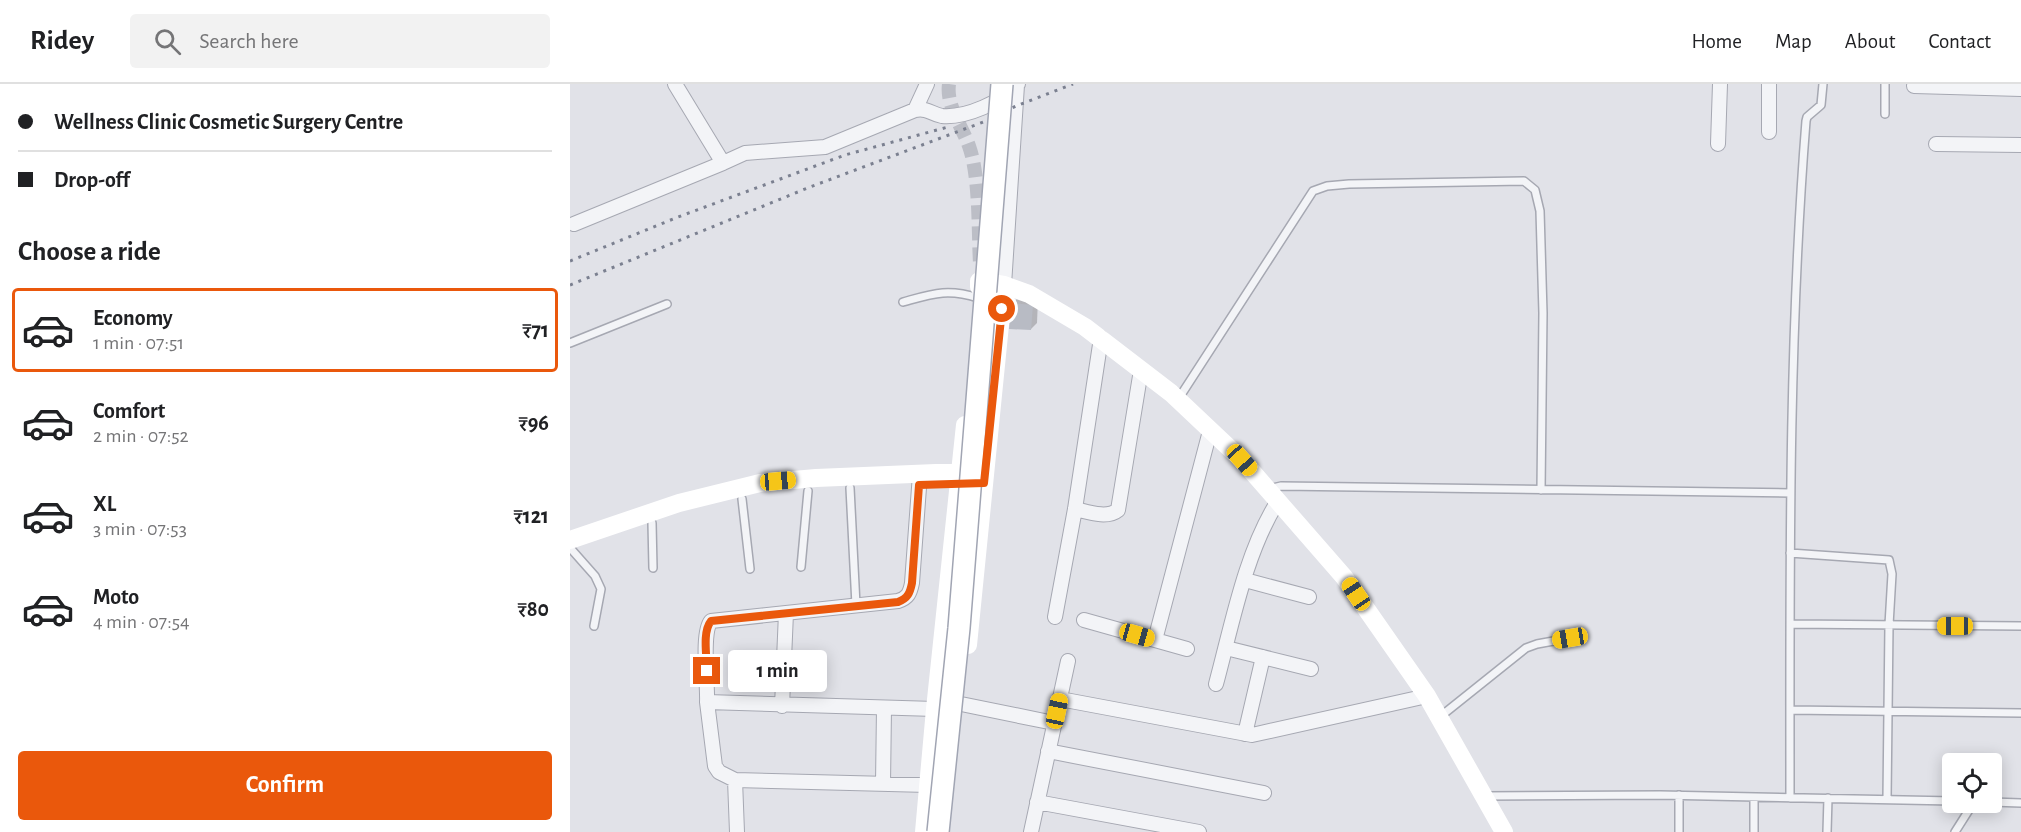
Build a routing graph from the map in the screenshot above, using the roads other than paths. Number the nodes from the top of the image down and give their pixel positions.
1 (675, 84) edge
2 (927, 84) edge
3 (1012, 84) edge
4 (1720, 84) edge
5 (1769, 84) edge
6 (1823, 84) edge
7 (1885, 84) edge
8 (1914, 86) dead end
9 (2021, 89) edge
10 (915, 110) junction
11 (1885, 114) dead end
12 (1769, 132) dead end
13 (1718, 144) dead end
14 (1936, 144) dead end
15 (2021, 146) edge
16 (723, 163) junction
17 (574, 224) dead end
18 (979, 283) junction
19 (1004, 285) junction
20 (903, 302) dead end
21 (667, 304) dead end
22 (1101, 338) junction
23 (570, 343) edge
24 (1140, 370) junction
25 (1178, 400) junction
26 (1210, 430) junction
27 (985, 478) junction
28 (920, 479) junction
29 (959, 479) junction
30 (850, 488) junction
31 (808, 490) junction
32 (1541, 490) junction
33 (1790, 494) junction
34 (1273, 495) junction
35 (742, 499) junction
36 (1075, 509) junction
37 (652, 523) junction
38 (571, 547) edge
39 (1790, 553) junction
40 (653, 567) dead end
41 (801, 567) dead end
42 (750, 569) dead end
43 (1245, 580) junction
44 (1308, 597) dead end
45 (856, 605) junction
46 (786, 614) junction
47 (1056, 617) dead end
48 (1084, 620) dead end
49 (1790, 624) junction
50 (1889, 625) junction
51 (594, 626) dead end
52 (2021, 626) edge
53 (1570, 638) dead end
54 (1155, 640) junction
55 (1226, 648) junction
56 (1187, 649) dead end
57 (1263, 657) junction
58 (1068, 661) dead end
59 (1311, 669) dead end
60 (1216, 684) dead end
61 (1427, 696) junction
62 (1060, 699) junction
63 (707, 702) junction
64 (962, 704) junction
65 (782, 706) junction
66 (884, 708) junction
67 (935, 709) junction
68 (1790, 710) junction
69 (1888, 711) junction
70 (2021, 713) edge
71 (1439, 718) junction
72 (1054, 723) junction
73 (1245, 734) junction
74 (1048, 751) junction
75 (735, 780) junction
76 (883, 784) junction
77 (928, 785) junction
78 (1264, 793) dead end
79 (1679, 795) junction
80 (1483, 796) junction
81 (1754, 797) junction
82 (1790, 798) junction
83 (1828, 798) junction
84 (1887, 800) junction
85 (1942, 801) edge
86 (1037, 802) junction
87 (2002, 802) edge
88 (2021, 803) edge
89 (1967, 813) edge
90 (737, 832) edge
91 (924, 832) edge
92 (938, 832) edge
93 (948, 832) edge
94 (1031, 832) edge
95 (1199, 832) edge
96 (1504, 832) edge
97 (1679, 832) edge
98 (1754, 832) edge
99 (1827, 832) edge
100 (1955, 832) edge

1 - 16 street
2 - 10 street
3 - 10 street
3 - 19 street
3 - 92 main road, bridge
4 - 13 street
5 - 12 street
6 - 33 lane
7 - 11 lane
8 - 9 street
10 - 16 street
14 - 15 street
16 - 17 street
18 - 19 street
18 - 20 lane
18 - 29 street
19 - 22 street
19 - 27 street
21 - 23 lane
22 - 24 street
22 - 36 street
24 - 25 street
24 - 36 street
25 - 26 street
25 - 32 lane
26 - 34 street
26 - 54 street
27 - 29 street
27 - 64 street
28 - 29 street
28 - 30 street
28 - 38 street
28 - 45 street
29 - 67 street
30 - 31 street
30 - 45 lane
31 - 35 street
31 - 41 lane
32 - 33 lane
32 - 34 lane
33 - 39 lane
34 - 43 street
34 - 61 street
35 - 37 street
35 - 42 lane
36 - 47 street
37 - 38 street
37 - 40 lane
38 - 51 lane
39 - 49 lane
39 - 50 lane
43 - 44 street
43 - 55 street
45 - 46 street
46 - 63 street
46 - 65 street
48 - 54 street
49 - 50 lane
49 - 68 lane
50 - 52 lane
50 - 69 lane
53 - 71 lane
54 - 56 street
55 - 57 street
55 - 60 street
57 - 59 street
57 - 73 street
58 - 62 street
61 - 71 street
61 - 73 street
62 - 72 street
62 - 73 street
63 - 65 street
63 - 75 street
64 - 72 street
64 - 93 street
65 - 66 street
66 - 67 street
66 - 76 street
67 - 77 street
68 - 69 lane
68 - 82 lane
69 - 70 lane
69 - 84 lane
71 - 80 street
72 - 74 street
74 - 78 street
74 - 86 street
75 - 76 street
75 - 90 street
76 - 77 street
77 - 91 street
79 - 80 lane
79 - 81 lane
79 - 97 lane
80 - 96 street
81 - 82 lane
81 - 98 lane
82 - 83 lane
83 - 84 lane
83 - 99 lane
84 - 85 lane
86 - 94 street
86 - 95 street
87 - 88 lane
89 - 100 lane

